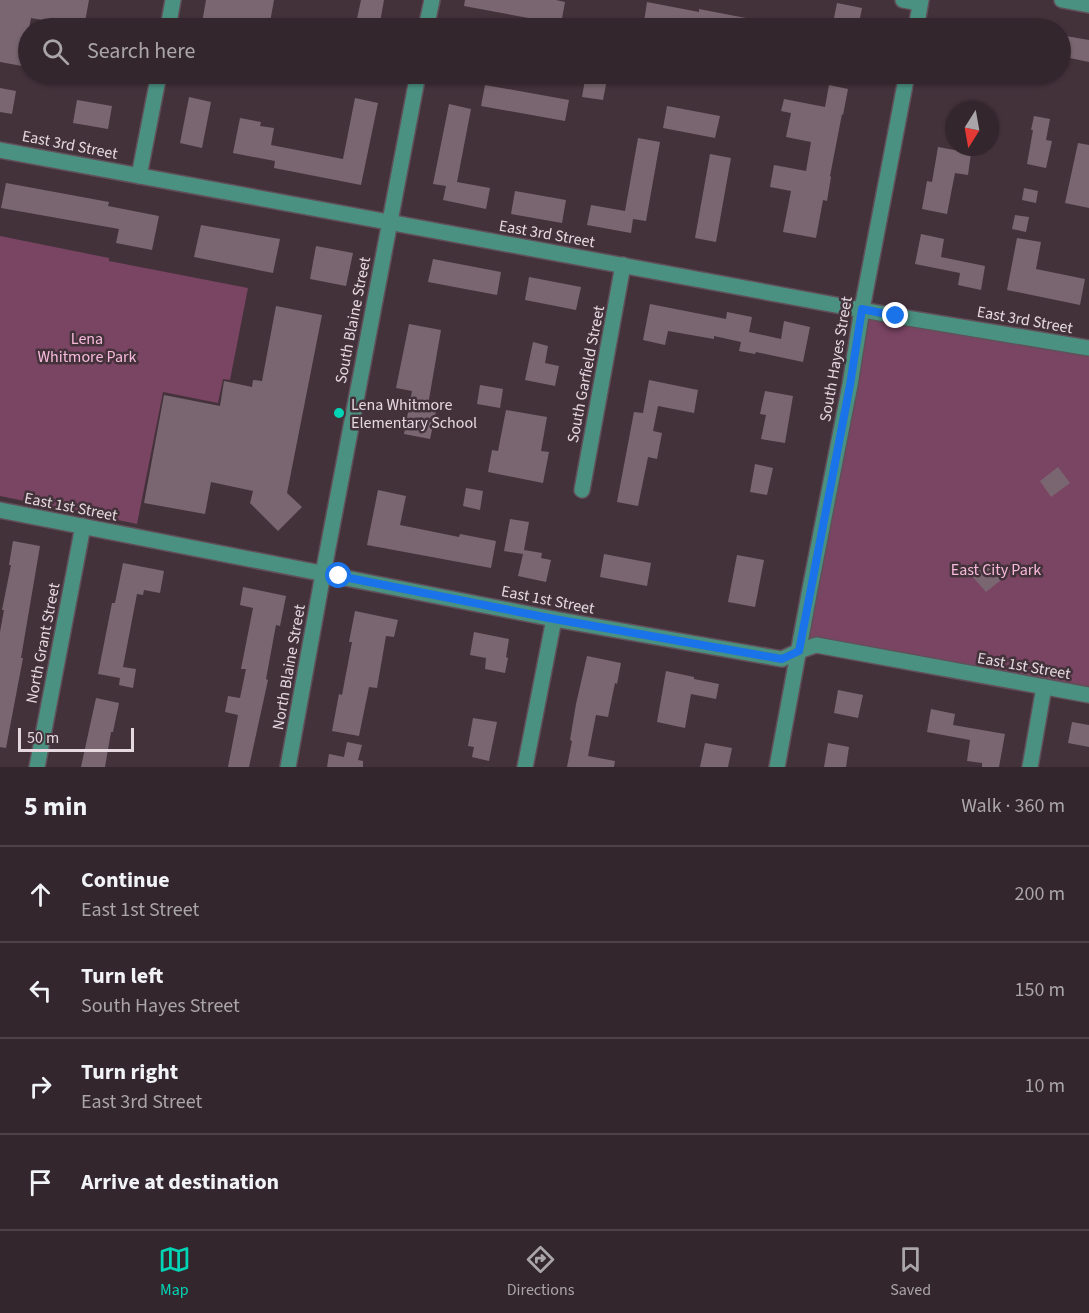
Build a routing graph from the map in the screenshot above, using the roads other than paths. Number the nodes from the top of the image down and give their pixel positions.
1 (173, 0) edge
2 (432, 0) edge
3 (903, 0) edge
4 (1062, 0) edge
5 (921, 2) edge
6 (1089, 5) edge
7 (170, 18) edge
8 (428, 18) edge
9 (918, 18) edge
10 (157, 84) edge
11 (416, 84) edge
12 (905, 84) edge
13 (0, 150) edge
14 (139, 176) junction
15 (390, 223) junction
16 (623, 265) junction
17 (862, 309) junction
18 (1089, 348) edge
19 (582, 490) dead end
20 (0, 510) edge
21 (83, 526) junction
22 (323, 574) junction
23 (554, 619) junction
24 (799, 651) junction
25 (1044, 687) junction
26 (1089, 695) edge
27 (37, 767) edge
28 (288, 767) edge
29 (525, 767) edge
30 (777, 767) edge
31 (1030, 767) edge

1 - 7 street
2 - 8 street
3 - 5 street
4 - 6 street
5 - 9 street
10 - 14 street
11 - 15 street, South Blaine Street
12 - 17 street, South Hayes Street
13 - 14 street, East 3rd Street
14 - 15 street, East 3rd Street
15 - 16 street, East 3rd Street
15 - 22 street, South Blaine Street
16 - 17 street, East 3rd Street
16 - 19 street, South Garfield Street
17 - 18 street, East 3rd Street
17 - 24 street, South Hayes Street
20 - 21 street, East 1st Street
21 - 22 street, East 1st Street
21 - 27 street, North Grant Street
22 - 23 street, East 1st Street
22 - 28 street, North Blaine Street
23 - 24 street, East 1st Street
23 - 29 street
24 - 25 street, East 1st Street
24 - 30 street, South Hayes Street
25 - 26 street, East 1st Street
25 - 31 street

